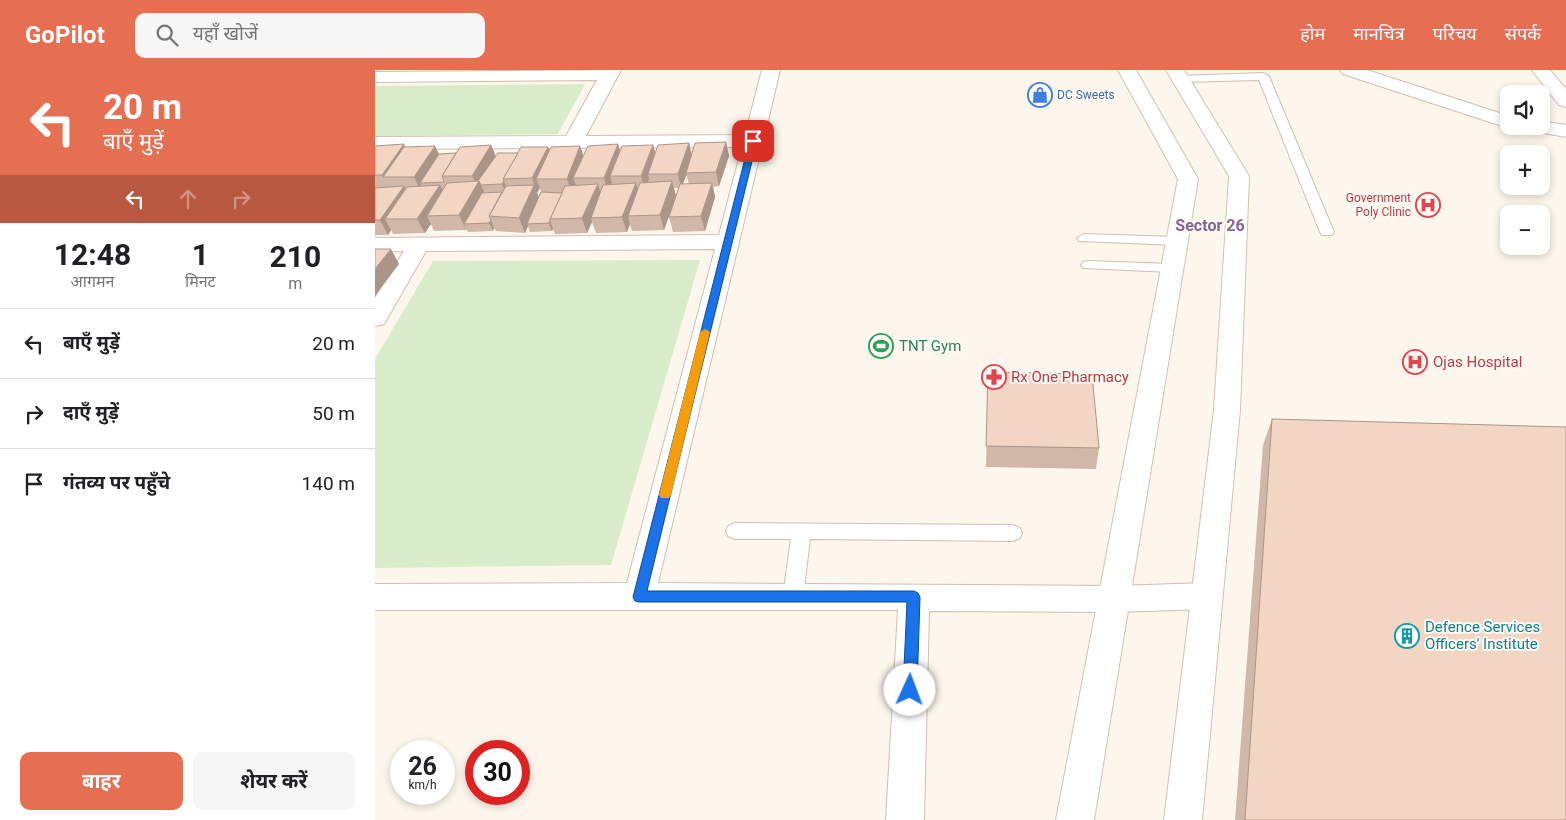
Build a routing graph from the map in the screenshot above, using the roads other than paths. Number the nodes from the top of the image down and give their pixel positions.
1 (771, 70) edge
2 (1127, 70) edge
3 (1349, 70) edge
4 (1541, 70) edge
5 (611, 72) edge
6 (1178, 74) edge
7 (375, 77) edge
8 (1566, 101) edge
9 (1500, 119) edge
10 (1550, 128) edge
11 (1566, 131) edge
12 (753, 141) junction
13 (375, 142) edge
14 (573, 142) junction
15 (1327, 232) dead end
16 (1084, 238) dead end
17 (1177, 241) junction
18 (728, 242) junction
19 (375, 245) edge
20 (419, 245) junction
21 (1088, 265) dead end
22 (1172, 268) junction
23 (375, 318) edge
24 (735, 531) dead end
25 (802, 531) junction
26 (1013, 533) dead end
27 (375, 596) edge
28 (793, 596) junction
29 (1207, 596) junction
30 (639, 597) junction
31 (914, 597) junction
32 (1114, 599) junction
33 (905, 820) edge
34 (1075, 820) edge
35 (1183, 820) edge

1 - 12 street
2 - 17 street
3 - 9 street
4 - 8 street
5 - 7 street
5 - 14 street
6 - 15 lane
6 - 29 street
10 - 11 street
12 - 14 street
12 - 18 street
13 - 14 street
16 - 17 lane
17 - 22 street
18 - 20 street
18 - 30 street
19 - 20 street
20 - 23 street
21 - 22 lane
22 - 32 street
24 - 25 lane
25 - 26 lane
25 - 28 lane
27 - 30 street
28 - 30 street
28 - 31 street
29 - 32 street
29 - 35 street
31 - 32 street
31 - 33 street
32 - 34 street

